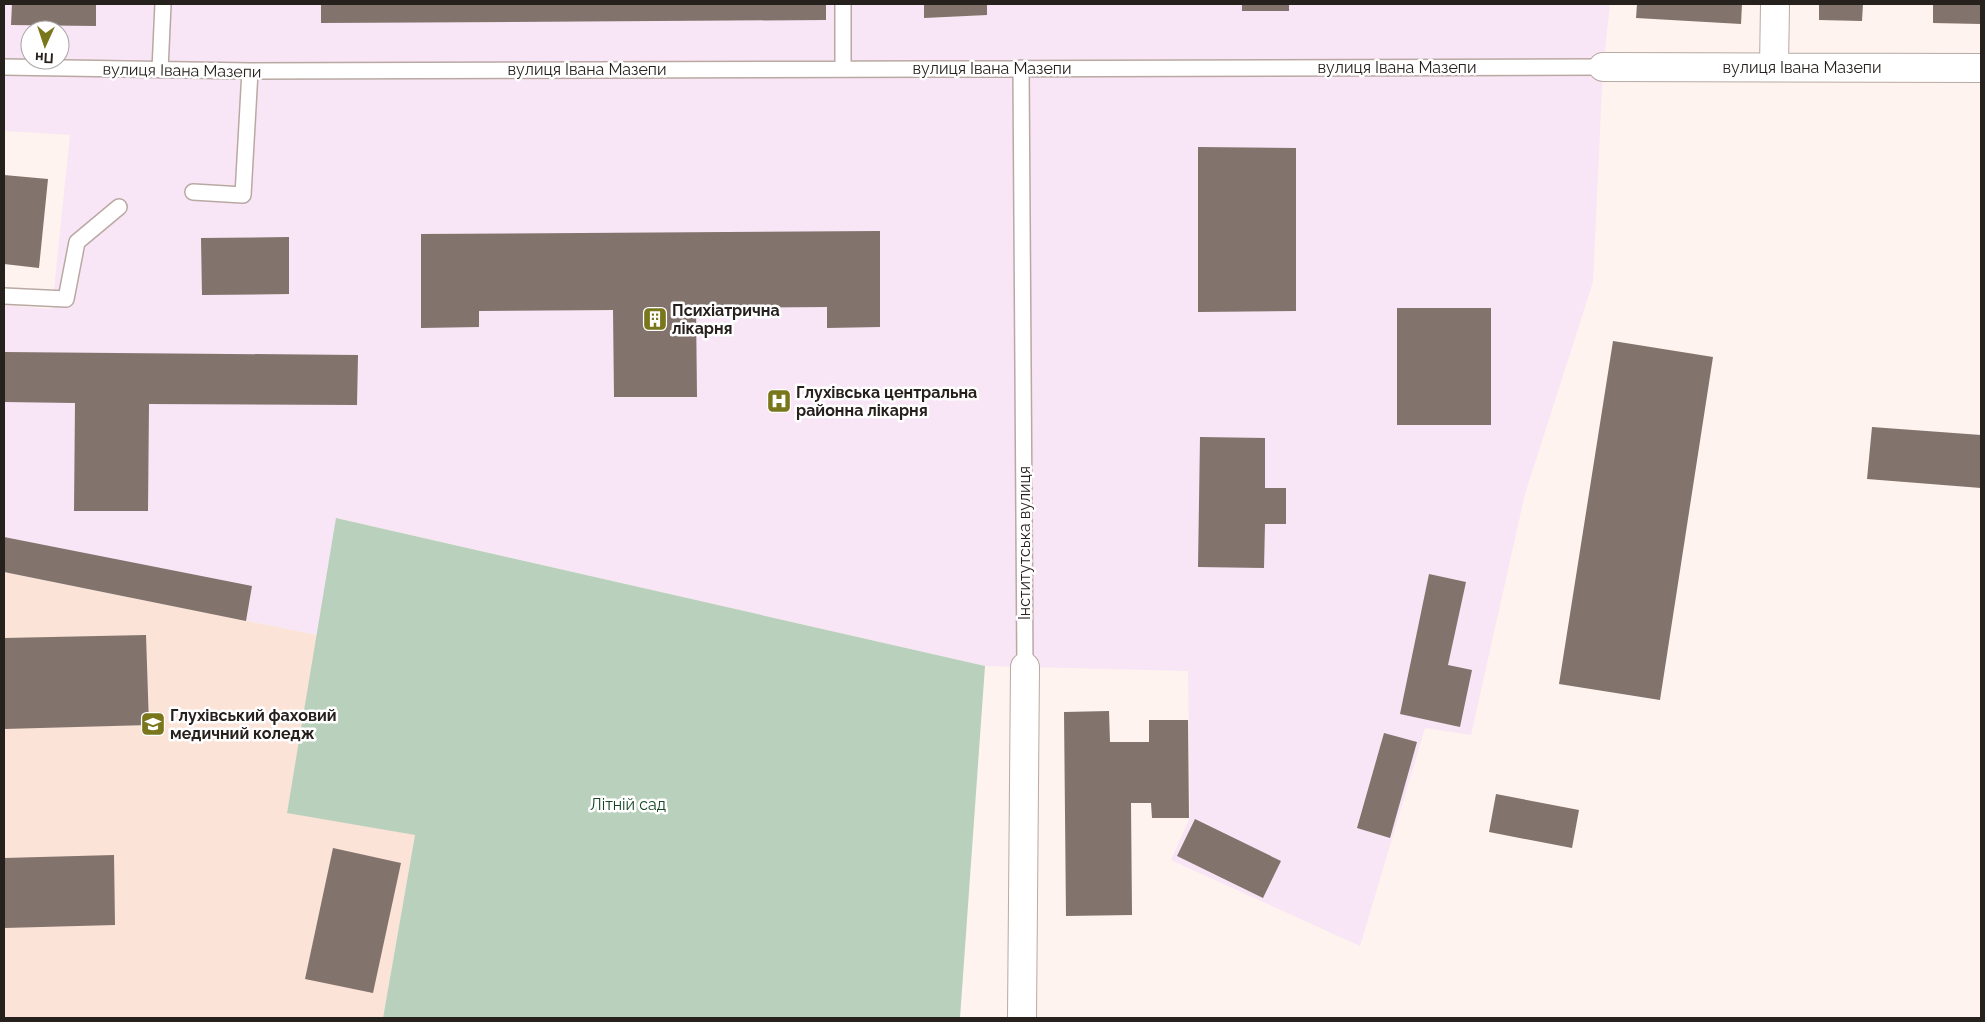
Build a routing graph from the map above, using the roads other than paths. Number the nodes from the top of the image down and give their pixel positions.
1 (163, 4) edge
2 (843, 4) edge
3 (1775, 4) edge
4 (4, 66) edge
5 (1603, 67) joint
6 (1774, 67) junction
7 (843, 68) junction
8 (1021, 68) junction
9 (1981, 68) edge
10 (160, 70) junction
11 (250, 71) junction
12 (193, 192) dead end
13 (118, 207) dead end
14 (4, 296) edge
15 (1025, 667) joint
16 (1022, 1018) edge

1 - 10 lane
2 - 7 lane
3 - 6 street
4 - 10 lane, вулиця Івана Мазепи
5 - 6 street, вулиця Івана Мазепи
5 - 8 lane, вулиця Івана Мазепи
6 - 9 street, вулиця Івана Мазепи
7 - 8 lane, вулиця Івана Мазепи
7 - 11 lane, вулиця Івана Мазепи
8 - 15 lane, Інститутська вулиця
10 - 11 lane, вулиця Івана Мазепи
11 - 12 lane
13 - 14 lane
15 - 16 street, Інститутська вулиця

